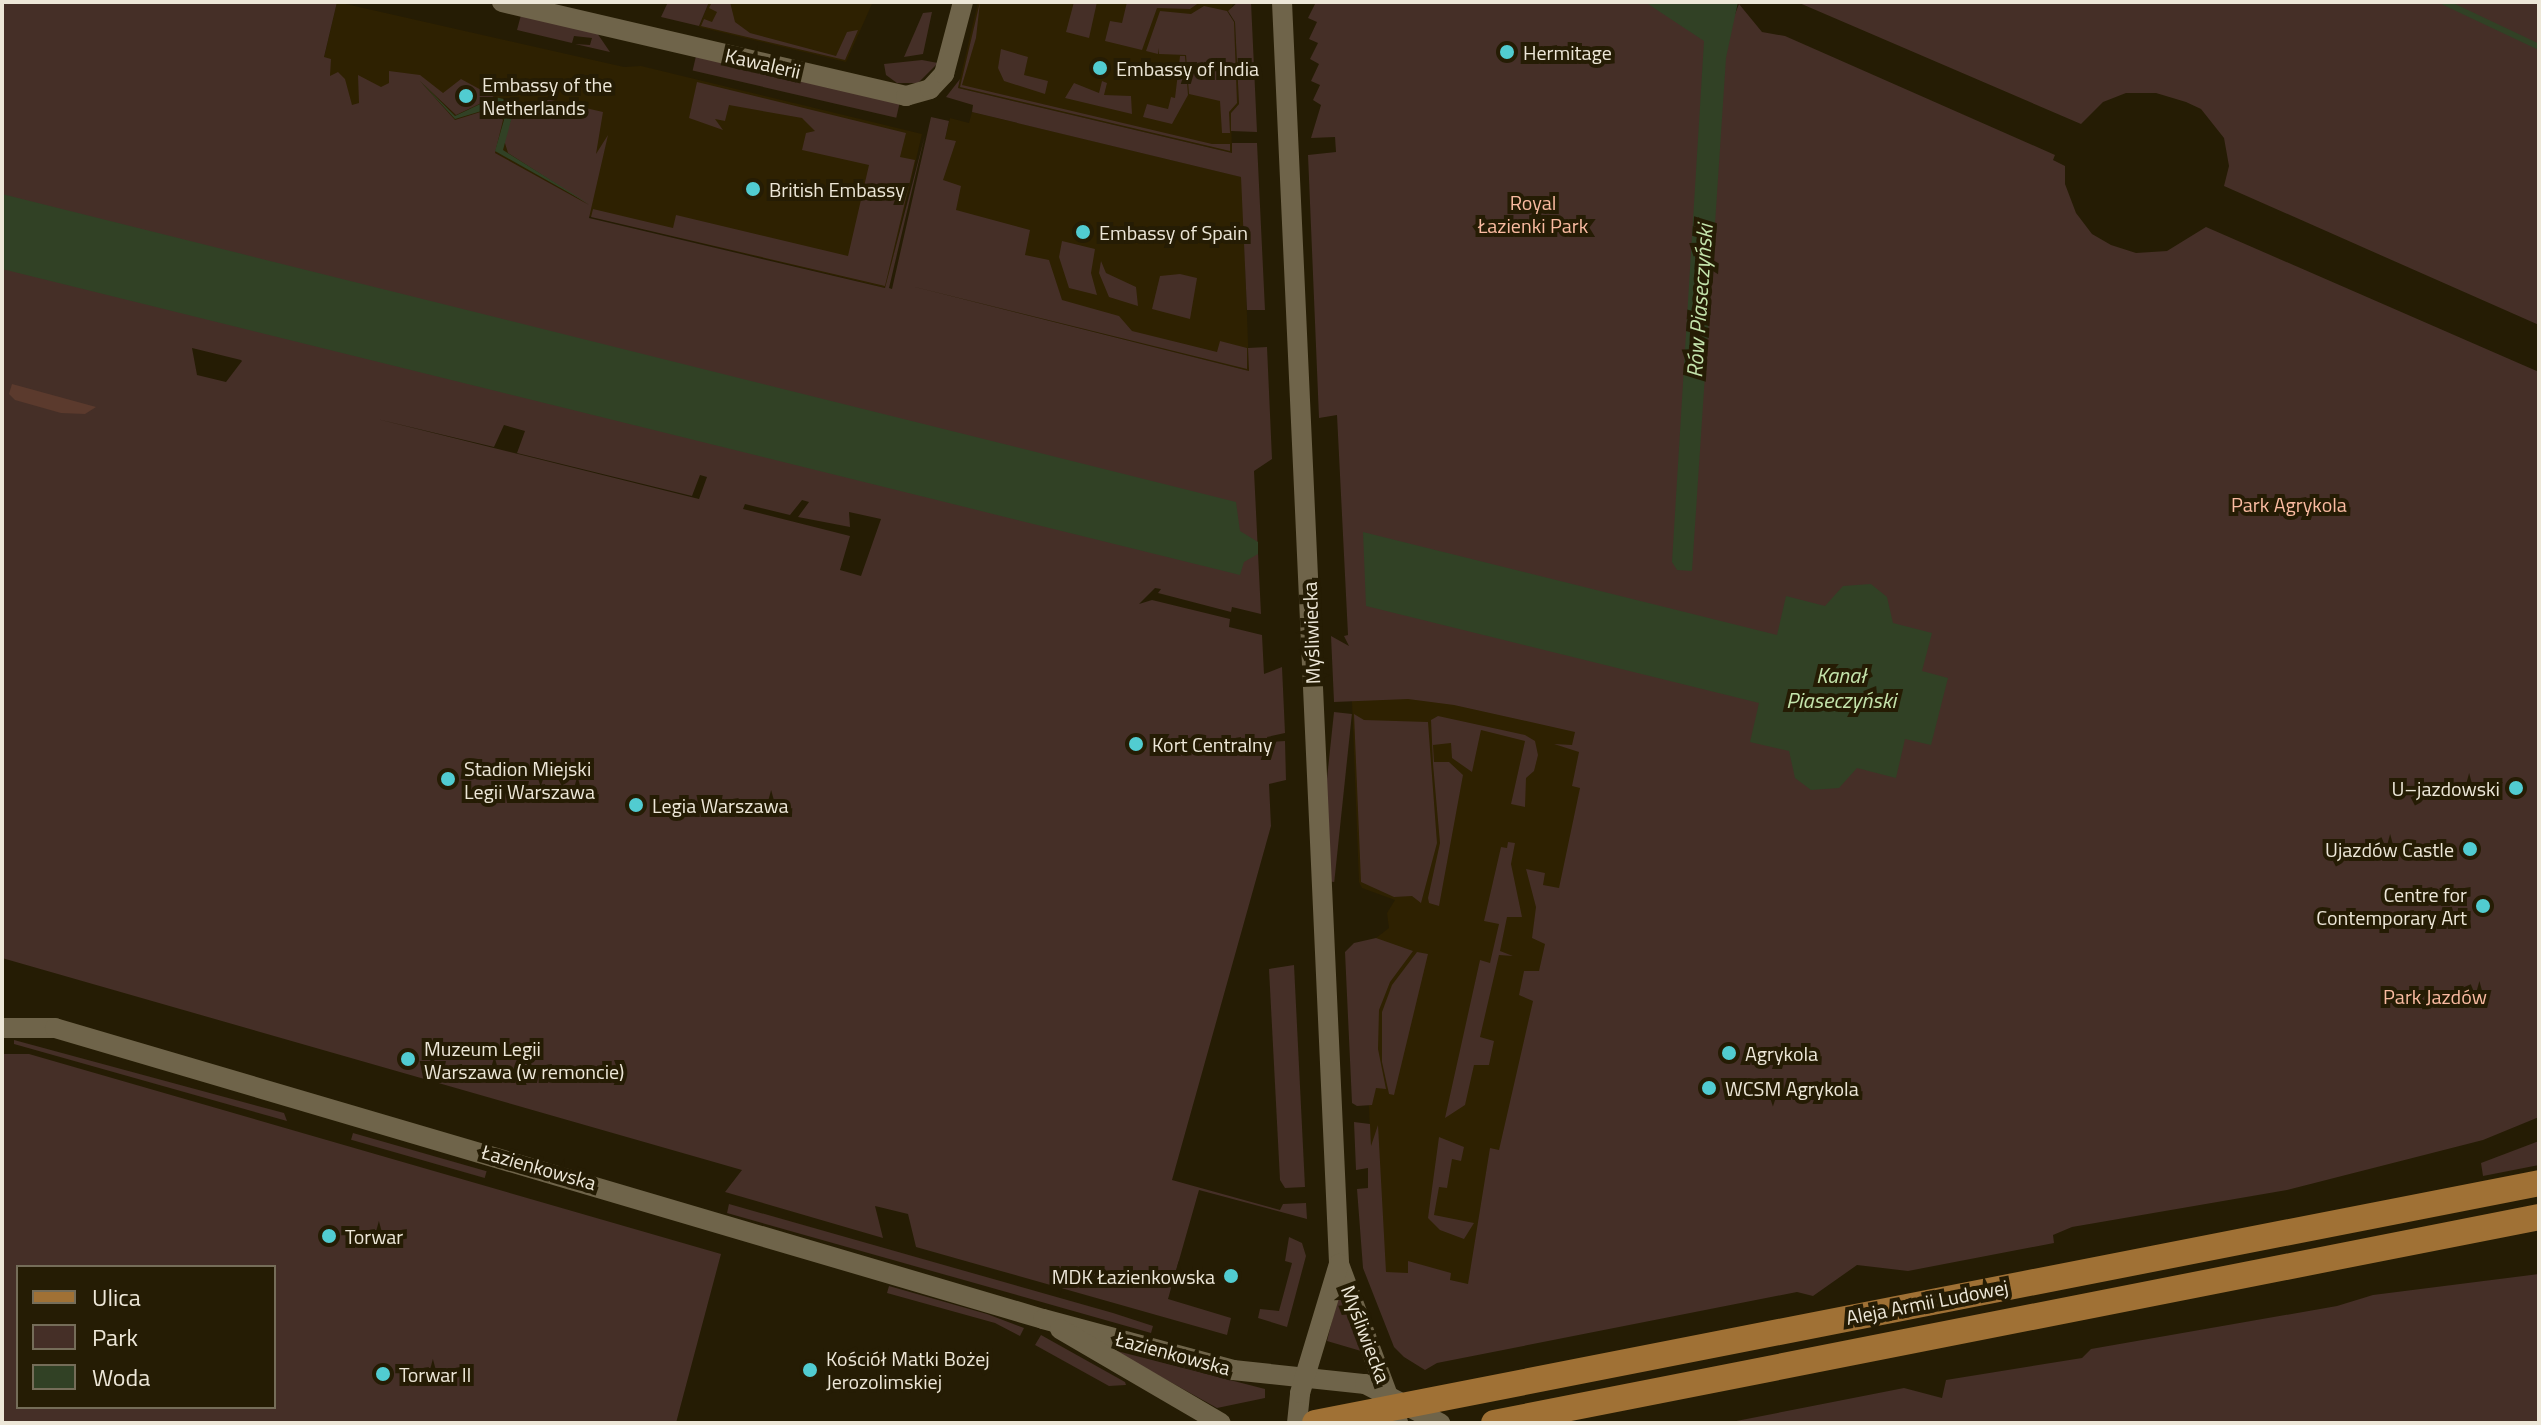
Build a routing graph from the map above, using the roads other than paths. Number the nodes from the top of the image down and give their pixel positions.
1 (502, 2) edge
2 (963, 2) edge
3 (1282, 2) edge
4 (2, 1016) edge
5 (31, 1026) junction
6 (2, 1028) edge
7 (2539, 1183) edge
8 (2539, 1217) edge
9 (1339, 1264) junction
10 (1043, 1319) junction
11 (1305, 1378) junction
12 (1390, 1395) junction
13 (1221, 1423) edge
14 (1297, 1423) edge
15 (1315, 1423) edge
16 (1398, 1423) edge
17 (1440, 1423) edge
18 (1494, 1423) edge

1 - 2 street, Kawalerii
3 - 9 street, Myśliwiecka
4 - 5 street, Łazienkowska
5 - 6 street, Łazienkowska
5 - 10 street, Łazienkowska
7 - 15 main road, Aleja Armii Ludowej
8 - 18 main road, Aleja Armii Ludowej
9 - 11 street, Myśliwiecka
9 - 12 street, Myśliwiecka
10 - 11 street, Łazienkowska
10 - 13 street, Łazienkowska
11 - 12 street, Łazienkowska
11 - 14 street, Myśliwiecka
12 - 16 street
12 - 17 street, Myśliwiecka

